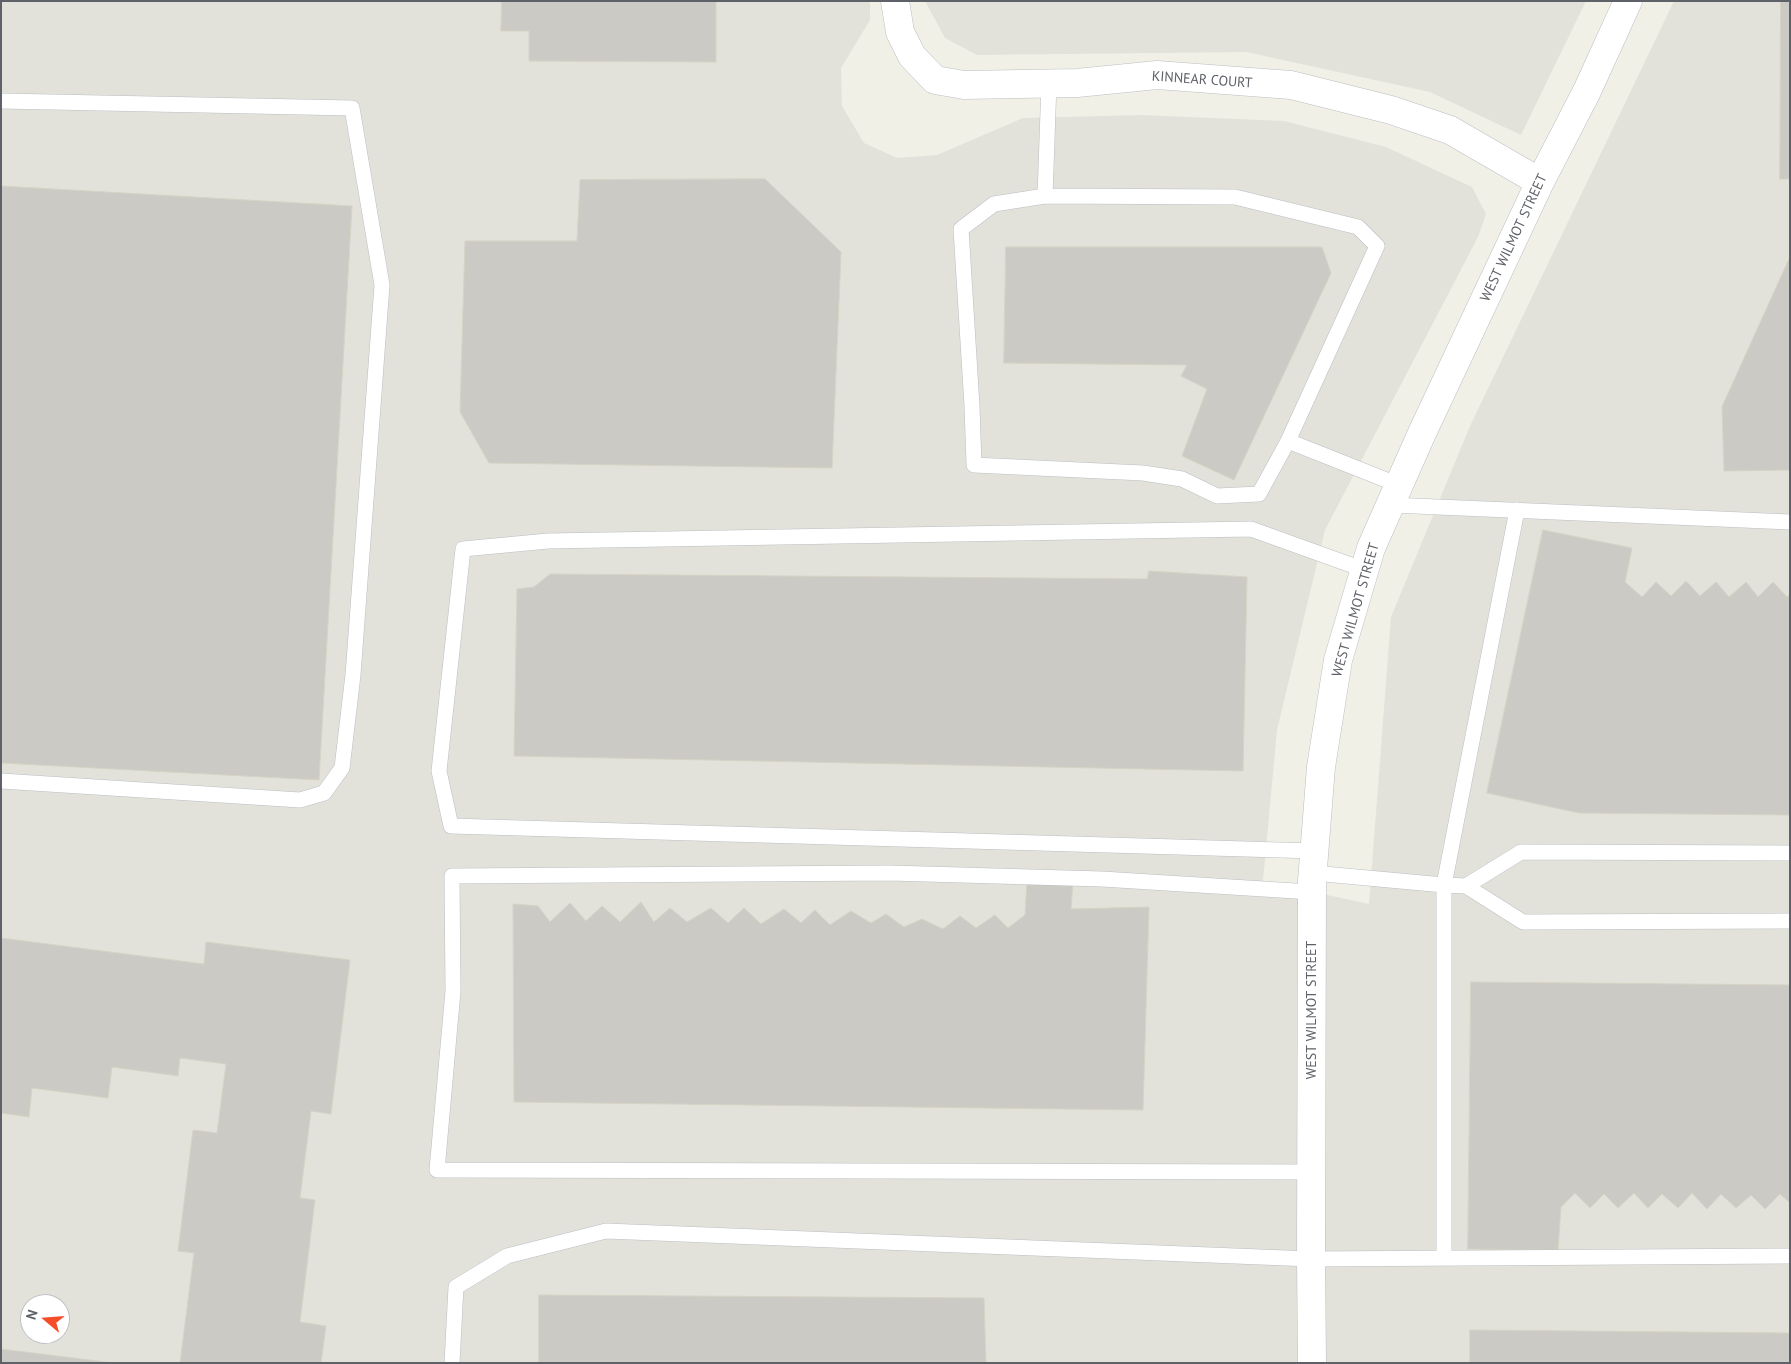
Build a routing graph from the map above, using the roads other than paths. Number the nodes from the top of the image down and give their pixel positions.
1 (895, 1) edge
2 (1628, 1) edge
3 (1050, 83) junction
4 (1, 100) edge
5 (1540, 182) junction
6 (1045, 196) junction
7 (1288, 440) junction
8 (1395, 495) junction
9 (1517, 510) junction
10 (1790, 522) edge
11 (1365, 570) junction
12 (1, 781) edge
13 (1790, 853) edge
14 (1314, 872) junction
15 (1444, 886) junction
16 (1466, 886) junction
17 (1790, 921) edge
18 (1312, 1172) junction
19 (1790, 1256) edge
20 (1311, 1258) junction
21 (1444, 1258) junction
22 (452, 1363) edge
23 (1312, 1363) edge

1 - 3 street, KINNEAR COURT
2 - 5 street, WEST WILMOT STREET
3 - 5 street, KINNEAR COURT
3 - 6 lane
4 - 12 lane
5 - 8 street, WEST WILMOT STREET
6 - 7 lane
6 - 7 lane
7 - 8 lane
8 - 9 lane
8 - 11 street, WEST WILMOT STREET
9 - 10 lane
9 - 15 lane
11 - 14 street, WEST WILMOT STREET
11 - 14 lane
13 - 16 lane
14 - 15 lane
14 - 18 street, WEST WILMOT STREET
14 - 18 lane
15 - 16 lane
15 - 21 lane
16 - 17 lane
18 - 20 street, WEST WILMOT STREET
19 - 21 lane
20 - 21 lane
20 - 22 lane
20 - 23 street, WEST WILMOT STREET

